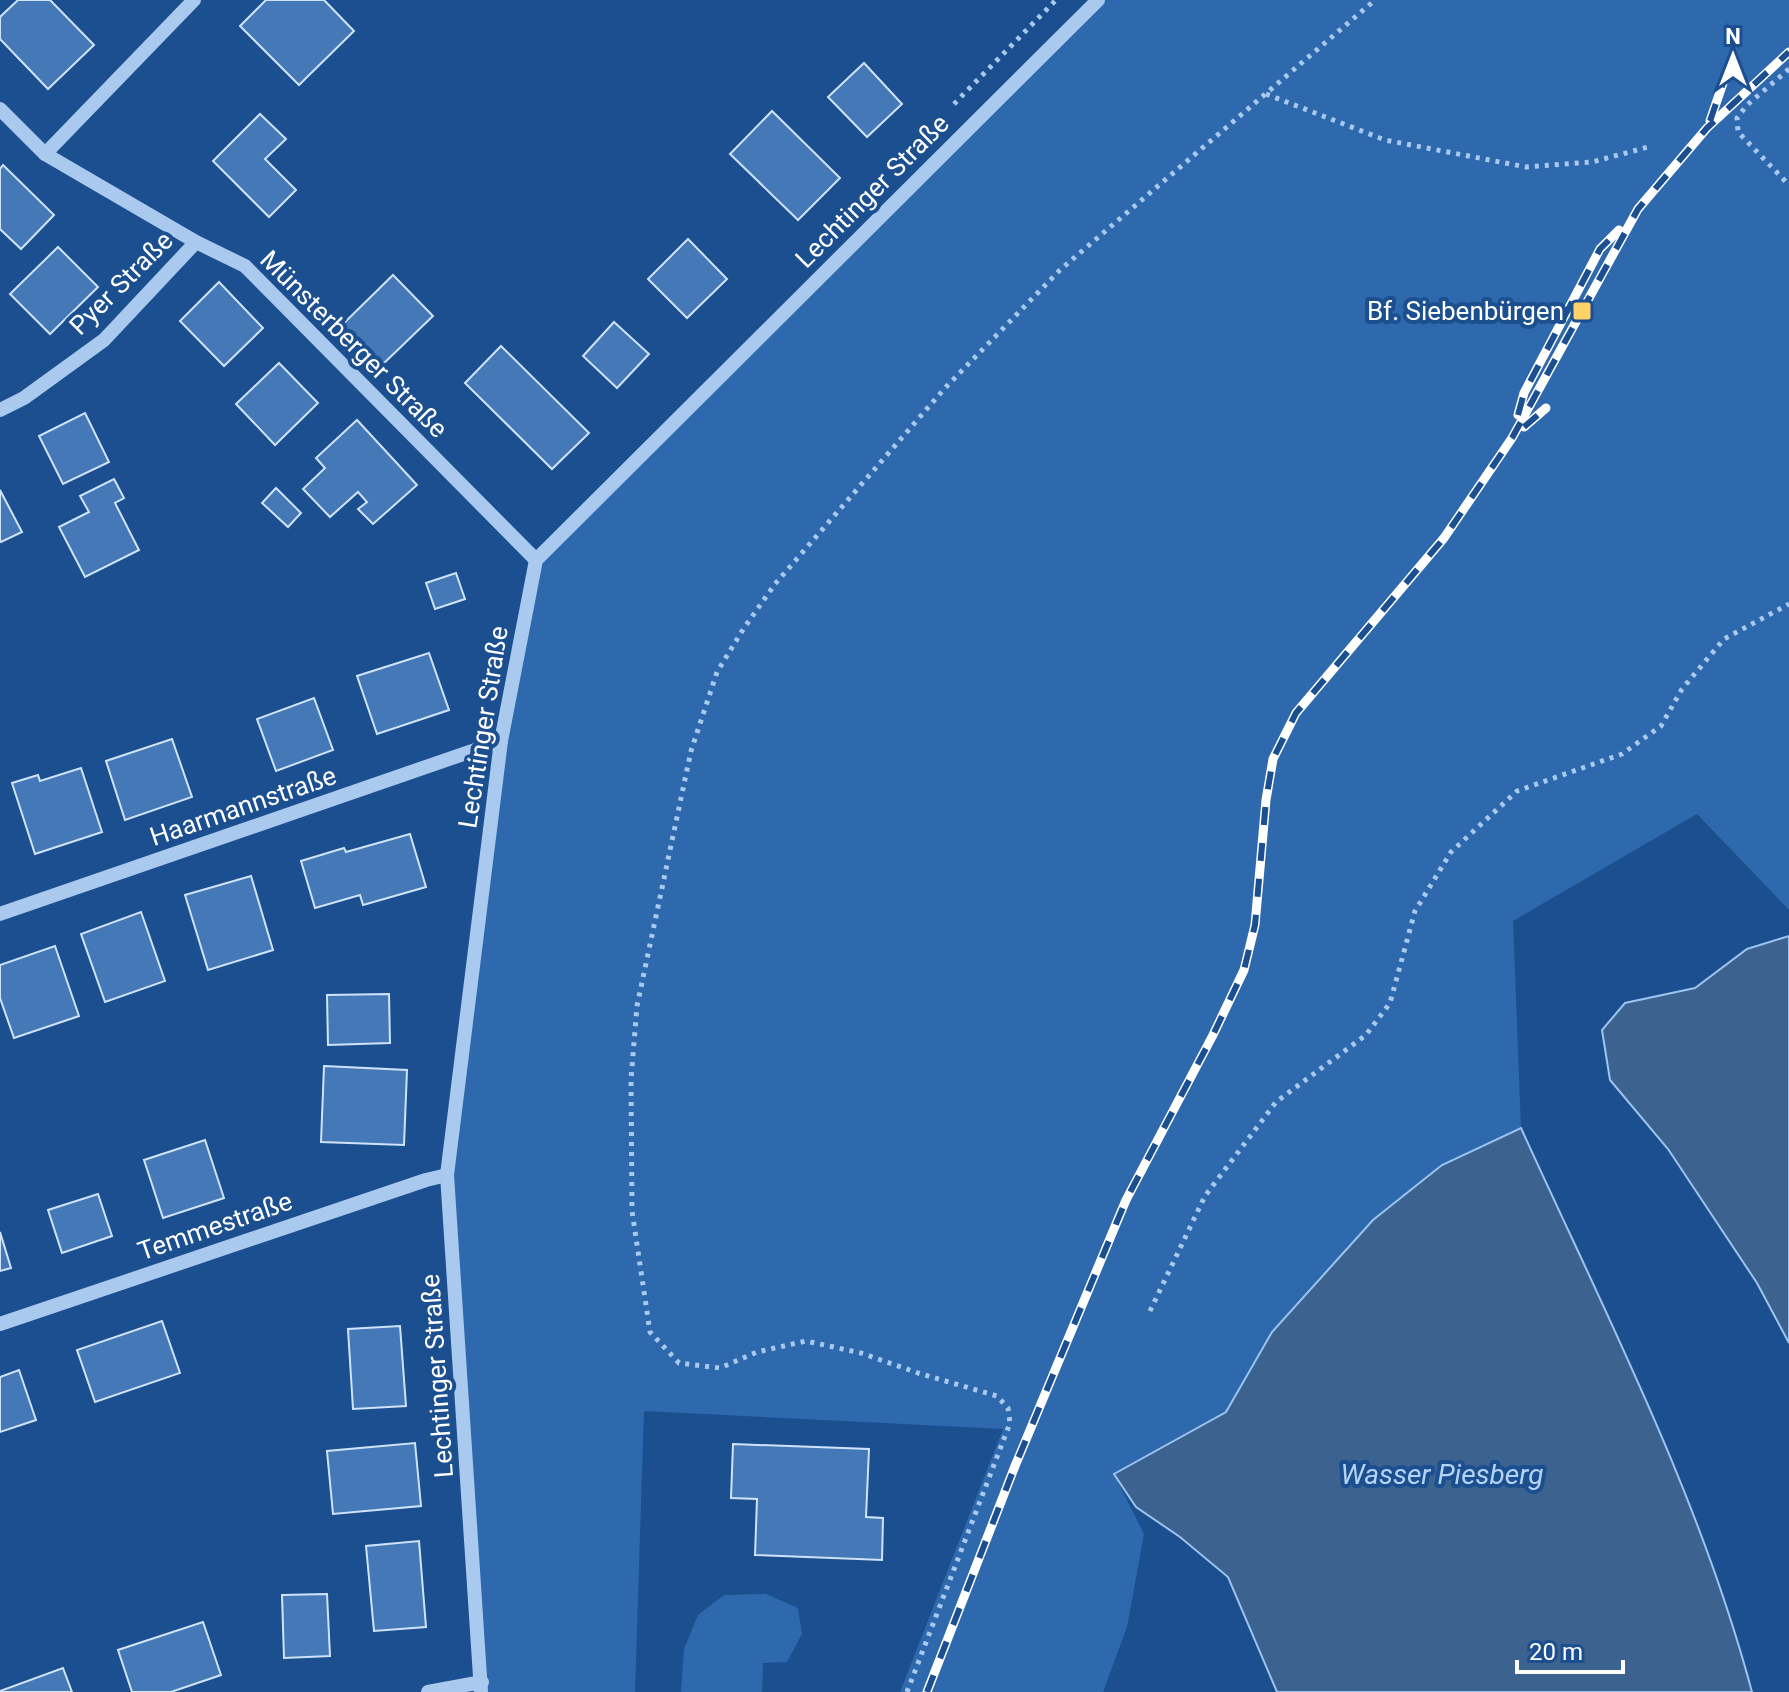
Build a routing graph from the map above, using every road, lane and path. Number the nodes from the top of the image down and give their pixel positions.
1 (194, 0) edge
2 (1056, 0) edge
3 (1098, 0) edge
4 (1375, 0) edge
5 (1789, 69) edge
6 (1265, 94) junction
7 (0, 109) edge
8 (949, 109) dead end
9 (1652, 146) dead end
10 (45, 154) junction
11 (1789, 185) edge
12 (196, 242) junction
13 (0, 410) edge
14 (536, 560) junction
15 (1789, 604) edge
16 (501, 741) junction
17 (0, 914) edge
18 (447, 1175) junction
19 (1150, 1311) dead end
20 (0, 1324) edge
21 (482, 1687) edge
22 (428, 1692) edge
23 (907, 1692) edge

1 - 10 street
2 - 8 path
3 - 14 street, Lechtinger Straße
4 - 6 path
5 - 11 path
6 - 9 path
6 - 23 path
7 - 10 street, Münsterberger Straße
10 - 12 street, Münsterberger Straße
12 - 13 street, Pyer Straße
12 - 14 street, Münsterberger Straße
14 - 16 street, Lechtinger Straße
15 - 19 path
16 - 17 street, Haarmannstraße
16 - 18 street, Lechtinger Straße
18 - 20 street, Temmestraße
18 - 21 street, Lechtinger Straße
21 - 22 street

